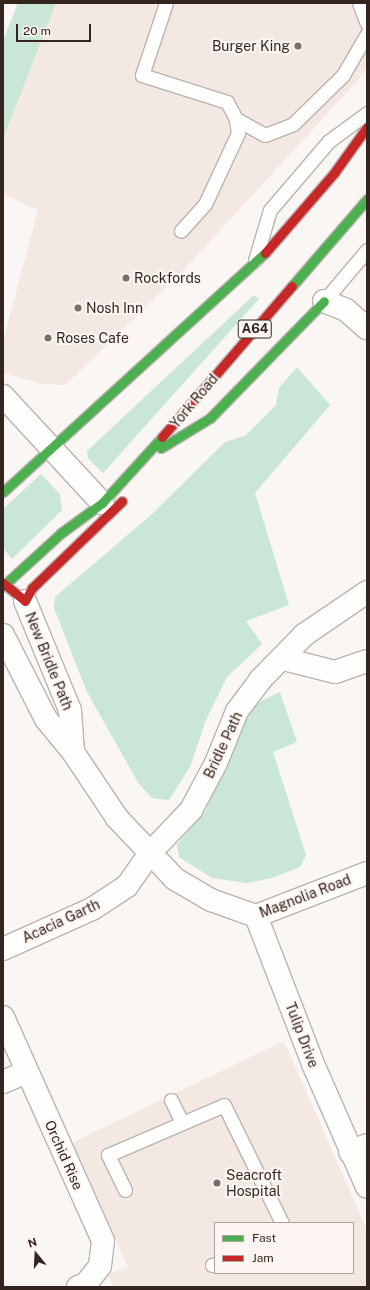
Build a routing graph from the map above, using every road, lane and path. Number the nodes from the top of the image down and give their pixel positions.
1 (166, 3) edge
2 (359, 3) edge
3 (367, 24) edge
4 (367, 34) edge
5 (367, 113) edge
6 (236, 119) junction
7 (367, 127) edge
8 (367, 198) edge
9 (181, 231) dead end
10 (367, 250) edge
11 (254, 266) junction
12 (324, 301) junction
13 (367, 328) edge
14 (3, 396) edge
15 (51, 448) junction
16 (144, 459) junction
17 (3, 492) edge
18 (102, 503) junction
19 (4, 584) edge
20 (364, 595) edge
21 (25, 601) junction
22 (3, 635) edge
23 (284, 659) junction
24 (367, 661) edge
25 (73, 752) junction
26 (149, 854) junction
27 (367, 873) edge
28 (256, 916) junction
29 (3, 949) edge
30 (3, 1017) edge
31 (27, 1072) junction
32 (3, 1082) edge
33 (171, 1100) dead end
34 (182, 1123) junction
35 (361, 1163) edge
36 (125, 1190) dead end
37 (282, 1222) edge
38 (78, 1287) edge

1 - 6 lane
2 - 3 lane
4 - 6 lane
5 - 11 lane
6 - 9 lane
7 - 11 highway
8 - 16 highway, York Road / A64
10 - 12 lane, A64
11 - 15 highway
12 - 13 street
12 - 16 highway, A64
14 - 15 street
15 - 17 highway
15 - 18 street
16 - 18 highway, York Road / A64
16 - 21 highway, A64
18 - 19 highway, York Road / A64
19 - 21 highway, A64
20 - 23 street, Bridle Path
21 - 25 street, New Bridle Path
22 - 25 street, New Bridle Path
23 - 24 street
23 - 26 street, Bridle Path
25 - 26 street, Magnolia Road
26 - 28 street, Magnolia Road
26 - 29 street, Acacia Garth
27 - 28 street, Magnolia Road
28 - 35 street, Tulip Drive
30 - 31 street, Orchid Rise
31 - 32 street
31 - 38 street, Orchid Rise
33 - 34 lane
34 - 36 lane
34 - 37 lane

